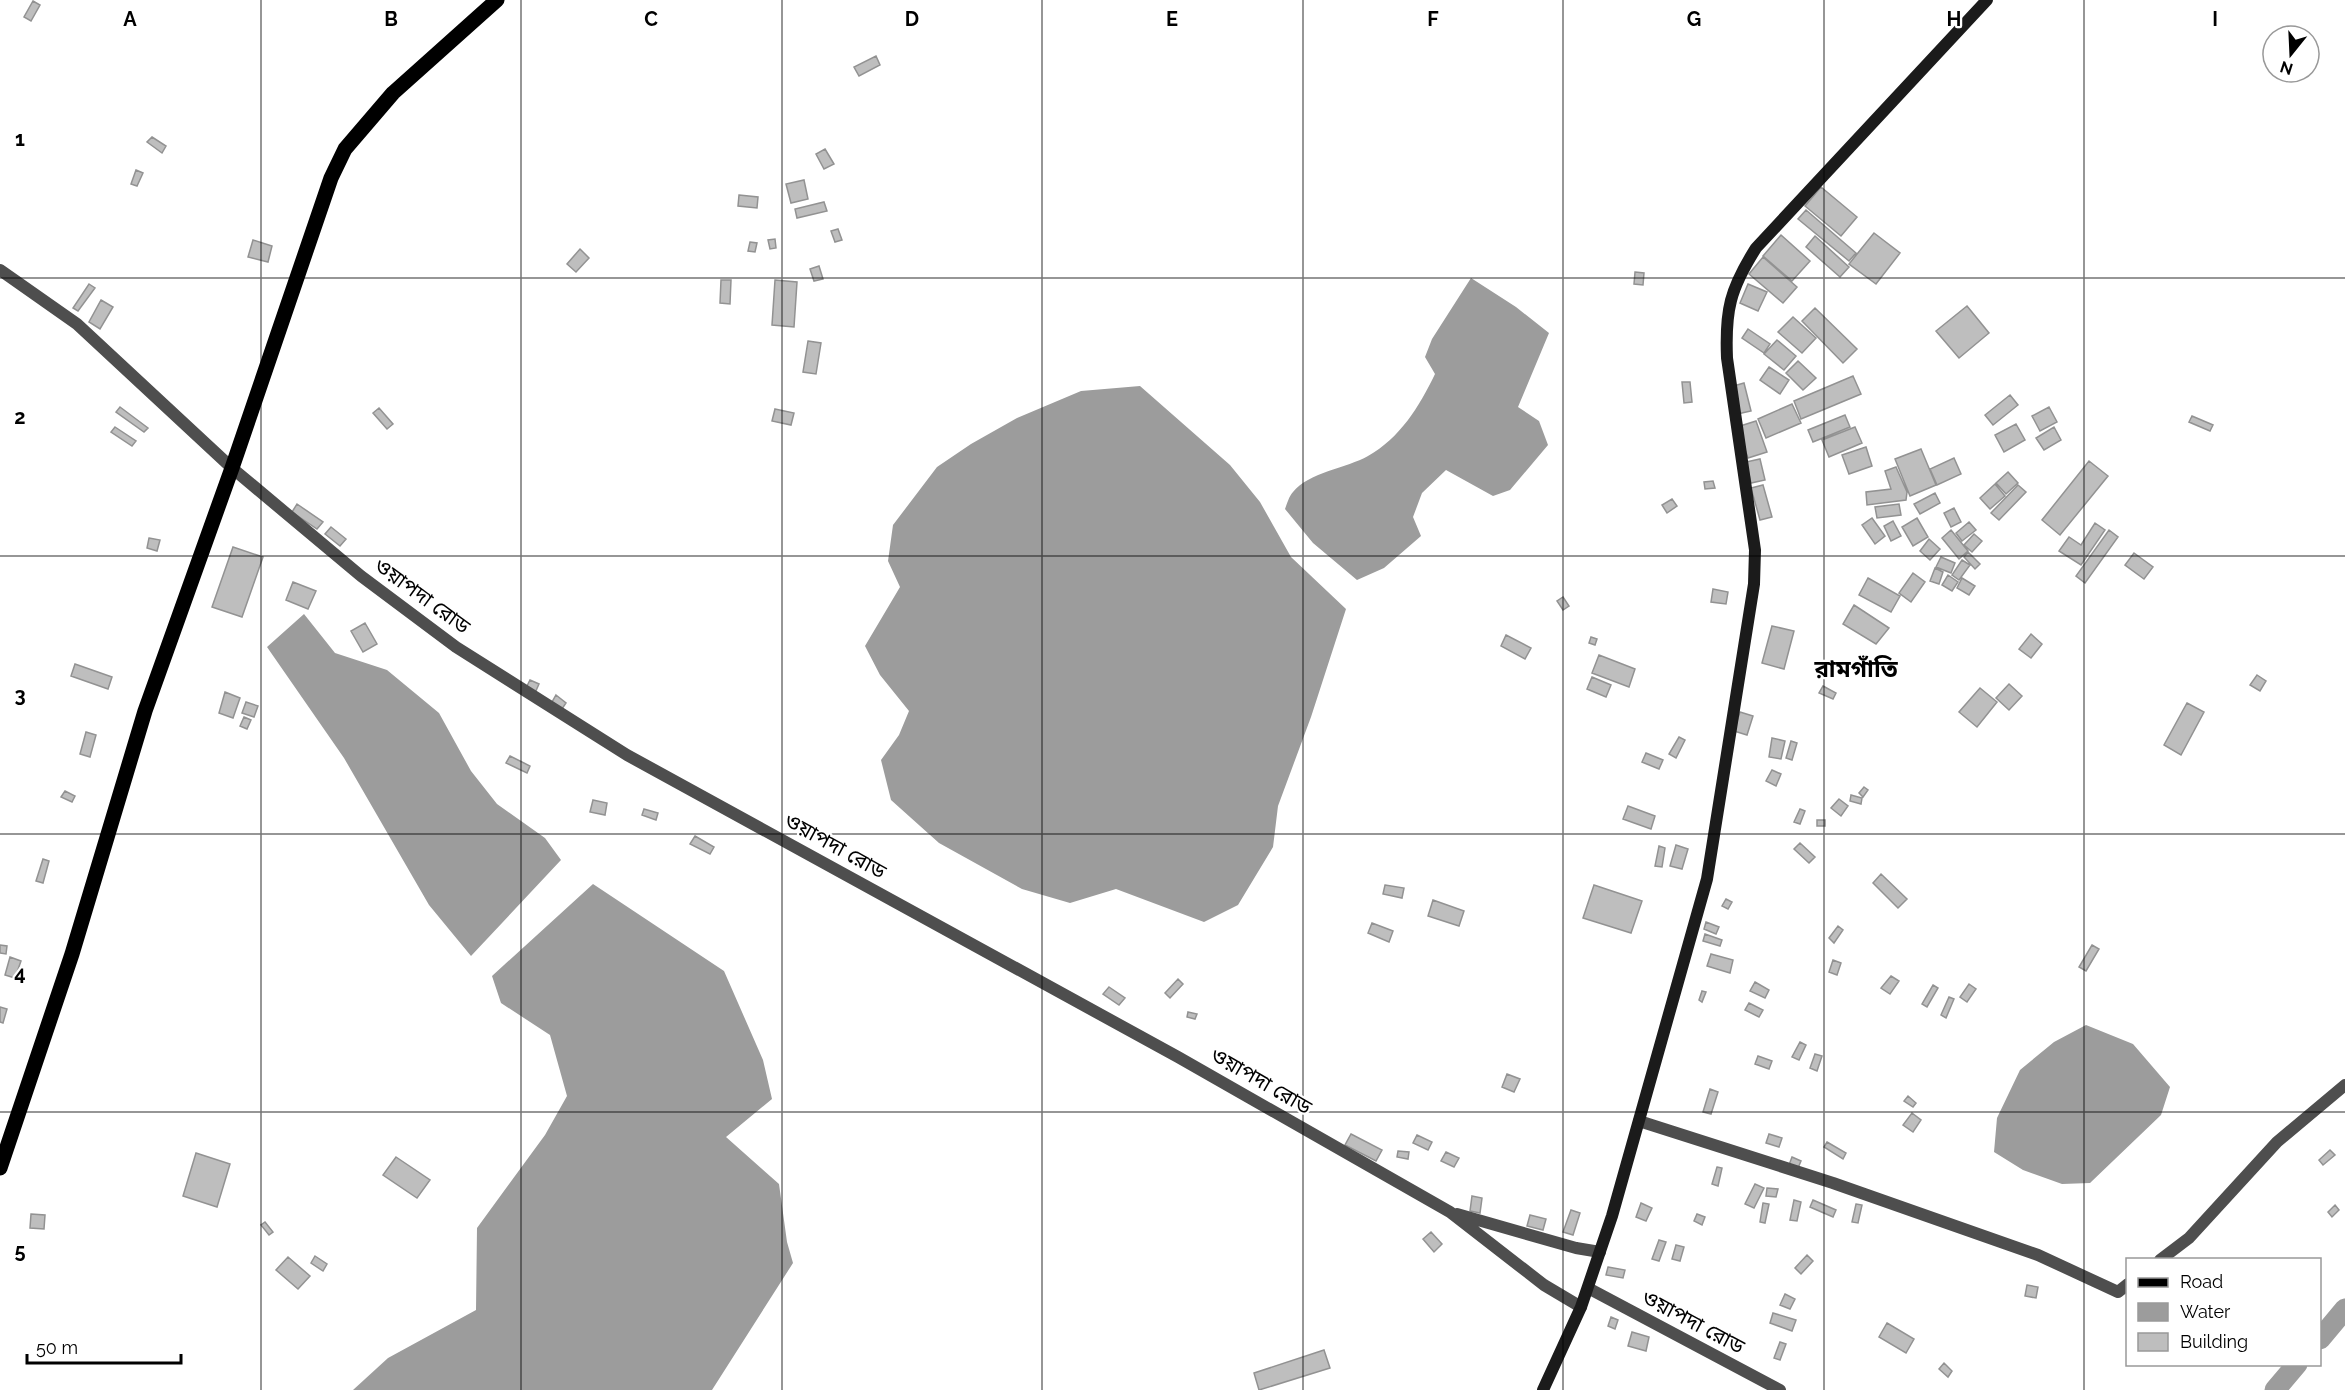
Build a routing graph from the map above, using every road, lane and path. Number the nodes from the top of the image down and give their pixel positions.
1 (497, 0) edge
2 (1987, 0) edge
3 (0, 270) edge
4 (232, 468) junction
5 (2345, 1085) edge
6 (1639, 1120) junction
7 (0, 1168) edge
8 (1450, 1212) junction
9 (1600, 1252) junction
10 (2163, 1258) edge
11 (2126, 1285) edge
12 (1588, 1288) junction
13 (1581, 1307) junction
14 (1544, 1390) edge
15 (1780, 1390) edge

1 - 4 main road
2 - 6 main road
3 - 4 street, ওয়াপদা রোড
4 - 7 main road
4 - 8 street, ওয়াপদা রোড
5 - 10 street
6 - 9 main road
6 - 11 street
8 - 9 street, ওয়াপদা রোড
8 - 13 street, ওয়াপদা রোড
9 - 12 main road
12 - 13 main road
12 - 15 street, ওয়াপদা রোড
13 - 14 main road

